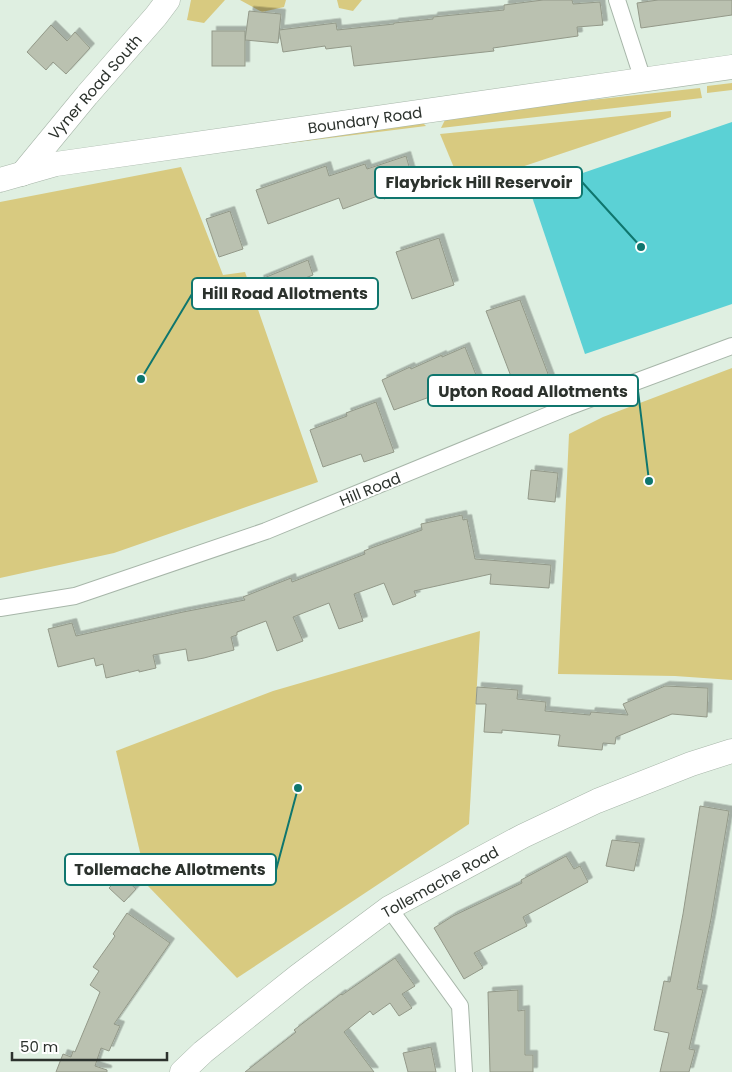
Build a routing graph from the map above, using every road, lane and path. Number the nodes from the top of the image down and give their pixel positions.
1 (168, 0) edge
2 (617, 0) edge
3 (732, 67) edge
4 (643, 80) junction
5 (11, 177) edge
6 (732, 346) edge
7 (0, 608) edge
8 (732, 751) edge
9 (389, 908) junction
10 (182, 1072) edge
11 (464, 1072) edge

1 - 5 street, Vyner Road South
2 - 4 street
3 - 4 street, Boundary Road
4 - 5 street, Boundary Road
6 - 7 street, Hill Road
8 - 9 street, Tollemache Road
9 - 10 street, Tollemache Road
9 - 11 street

